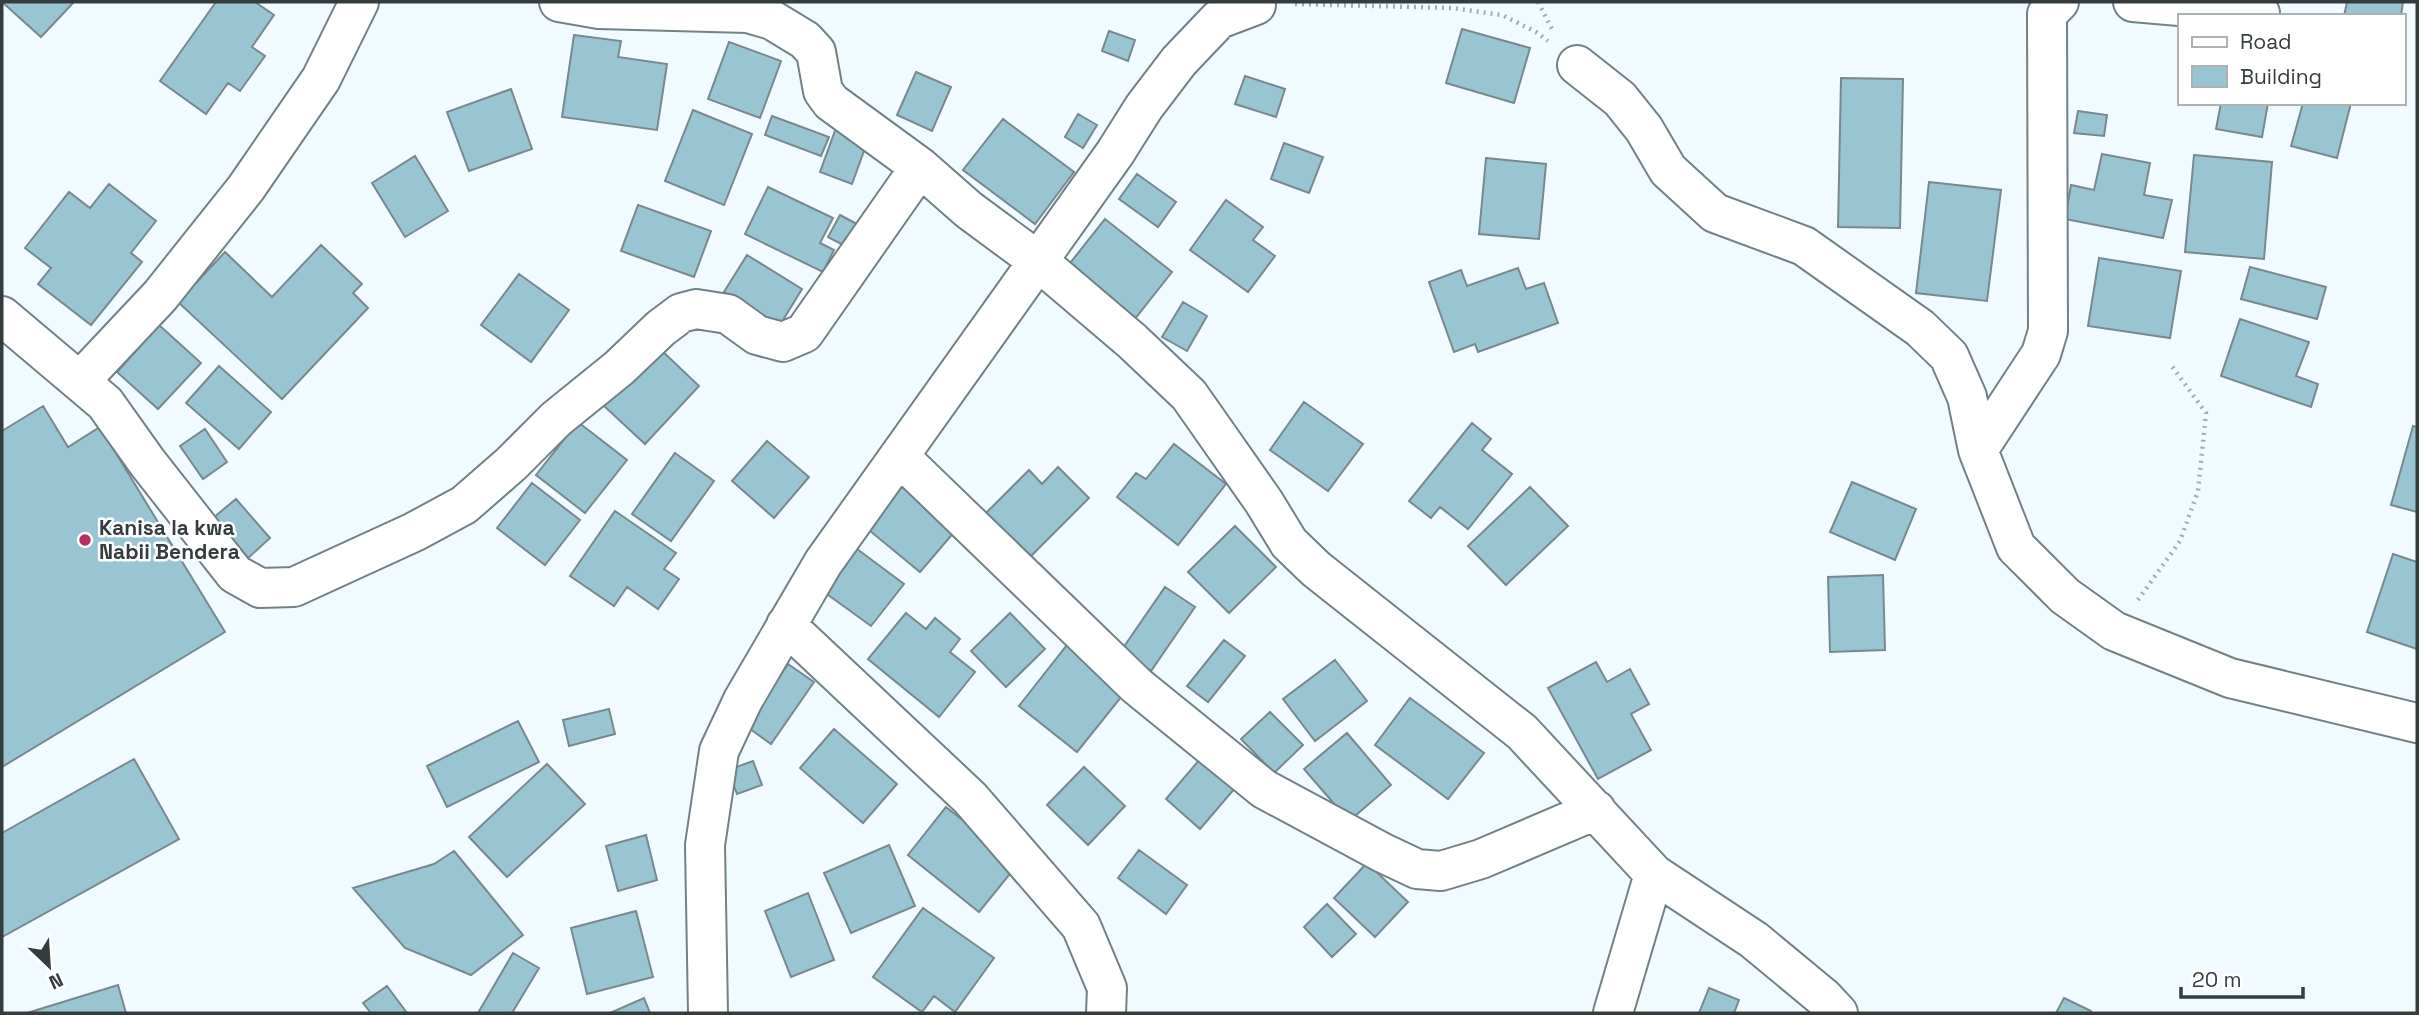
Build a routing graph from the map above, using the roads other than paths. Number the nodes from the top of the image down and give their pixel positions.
1 (359, 2) edge
2 (559, 2) edge
3 (2059, 2) edge
4 (2133, 2) edge
5 (1256, 5) road end
6 (2260, 13) dead end
7 (1577, 65) road end
8 (920, 167) junction
9 (1038, 261) junction
10 (2, 316) edge
11 (80, 382) junction
12 (1978, 450) junction
13 (899, 456) junction
14 (786, 625) junction
15 (2417, 723) edge
16 (1596, 810) junction
17 (1654, 874) junction
18 (709, 1013) edge
19 (1106, 1013) edge
20 (1613, 1013) edge
21 (1839, 1013) edge

1 - 11 street
2 - 8 street
3 - 12 street
4 - 6 street
5 - 9 street
7 - 12 street
8 - 9 street
8 - 11 street
9 - 13 street
9 - 16 street
10 - 11 street
12 - 15 street
13 - 14 street
13 - 16 street
14 - 18 street
14 - 19 street
16 - 17 street
17 - 20 street
17 - 21 street

